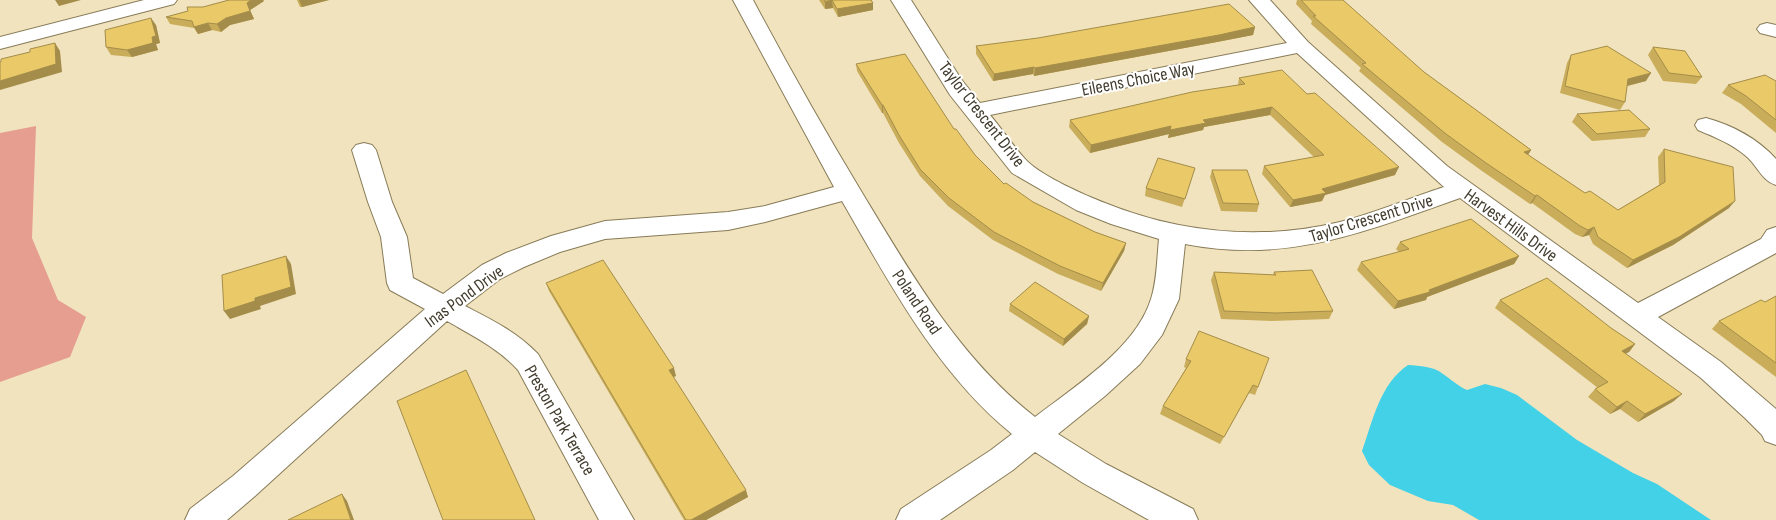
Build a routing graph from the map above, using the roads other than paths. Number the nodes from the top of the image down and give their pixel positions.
1 (166, 0) edge
2 (743, 0) edge
3 (901, 0) edge
4 (1259, 0) edge
5 (0, 43) edge
6 (1301, 46) junction
7 (976, 111) junction
8 (1706, 125) dead end
9 (364, 150) dead end
10 (1776, 177) edge
11 (1462, 189) junction
12 (849, 191) junction
13 (1173, 232) junction
14 (1776, 236) edge
15 (445, 307) junction
16 (1636, 316) junction
17 (1776, 432) edge
18 (1035, 434) junction
19 (202, 520) edge
20 (617, 520) edge
21 (913, 520) edge
22 (1181, 520) edge

1 - 5 street
2 - 12 street, Poland Road
3 - 7 street, Taylor Crescent Drive
4 - 6 street, Harvest Hills Drive
6 - 7 street, Eileens Choice Way
6 - 11 street, Harvest Hills Drive
7 - 13 street, Taylor Crescent Drive
8 - 10 street
9 - 15 street, Preston Park Terrace
11 - 13 street, Taylor Crescent Drive
11 - 16 street, Harvest Hills Drive
12 - 15 street, Inas Pond Drive
12 - 18 street, Poland Road
13 - 18 street
14 - 16 street
15 - 19 street, Inas Pond Drive
15 - 20 street, Preston Park Terrace
16 - 17 street, Harvest Hills Drive
18 - 21 street
18 - 22 street, Poland Road

